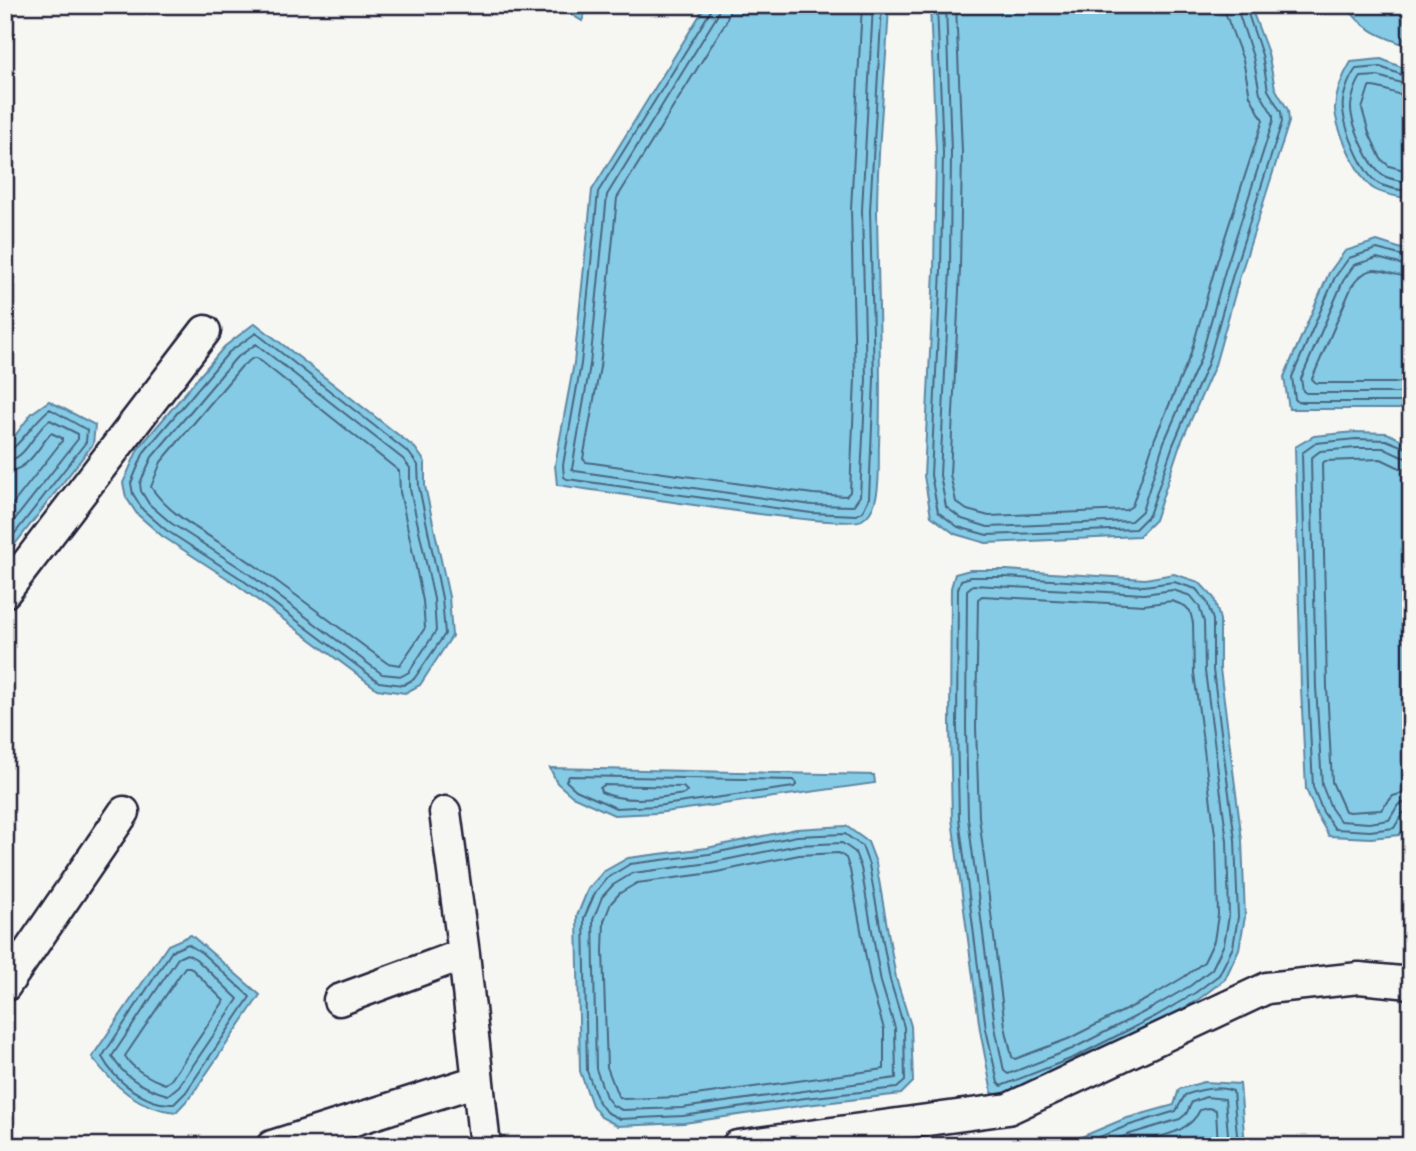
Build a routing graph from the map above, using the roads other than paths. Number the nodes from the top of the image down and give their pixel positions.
1 (205, 331) dead end
2 (5, 593) edge
3 (124, 811) dead end
4 (445, 811) dead end
5 (464, 954) junction
6 (1411, 983) edge
7 (5, 986) edge
8 (339, 1000) dead end
9 (477, 1081) junction
10 (272, 1146) edge
11 (485, 1146) edge
12 (737, 1146) edge

1 - 2 street
3 - 7 street
4 - 5 street
5 - 8 street
5 - 9 street
6 - 12 street
9 - 10 street
9 - 11 street

